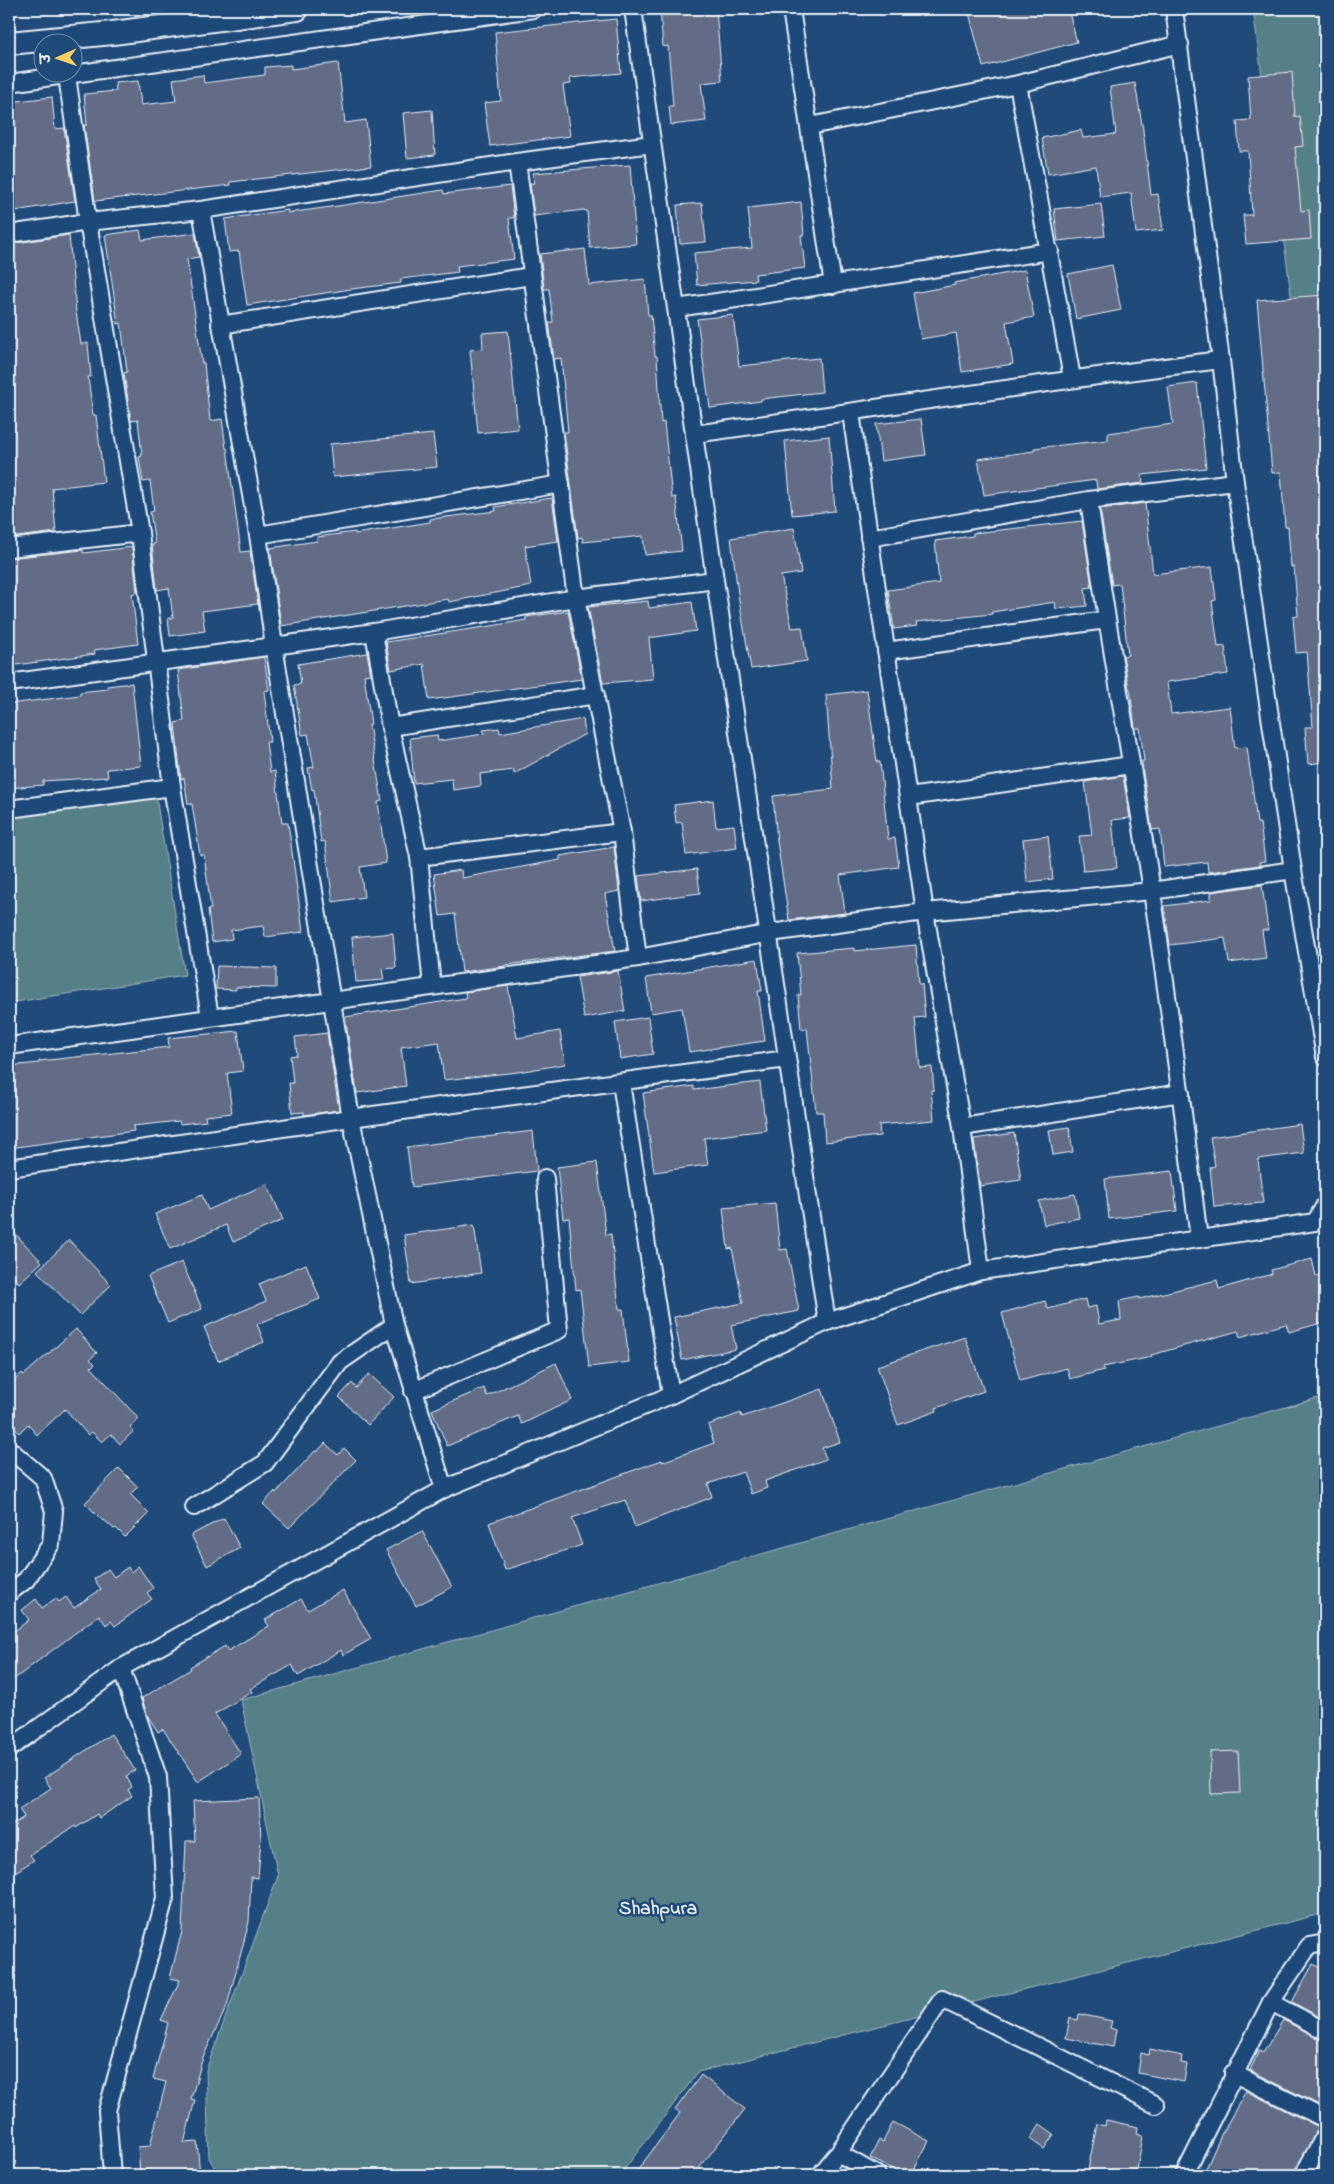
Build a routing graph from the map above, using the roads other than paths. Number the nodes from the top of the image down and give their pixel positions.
1 (297, 9) edge
2 (534, 9) edge
3 (633, 9) edge
4 (791, 9) edge
5 (1174, 9) edge
6 (210, 14) edge
7 (9, 43) edge
8 (1180, 44) junction
9 (82, 74) edge
10 (32, 80) edge
11 (68, 82) edge
12 (9, 83) edge
13 (1018, 84) junction
14 (810, 126) junction
15 (652, 144) junction
16 (517, 162) junction
17 (201, 210) junction
18 (88, 222) junction
19 (9, 234) edge
20 (1050, 251) junction
21 (531, 276) junction
22 (833, 285) junction
23 (677, 308) junction
24 (220, 325) junction
25 (1221, 360) junction
26 (1072, 378) junction
27 (851, 413) junction
28 (694, 434) junction
29 (1235, 482) junction
30 (561, 484) junction
31 (1089, 500) junction
32 (140, 533) junction
33 (258, 535) junction
34 (869, 538) junction
35 (9, 548) edge
36 (715, 580) junction
37 (576, 598) junction
38 (1106, 620) junction
39 (374, 632) junction
40 (274, 646) junction
41 (886, 651) junction
42 (157, 664) junction
43 (9, 683) edge
44 (596, 695) junction
45 (390, 727) junction
46 (1131, 765) junction
47 (172, 787) junction
48 (909, 797) junction
49 (9, 808) edge
50 (622, 832) junction
51 (419, 857) junction
52 (1293, 870) junction
53 (1152, 891) junction
54 (925, 912) junction
55 (770, 934) junction
56 (638, 958) junction
57 (432, 986) junction
58 (332, 1002) junction
59 (210, 1017) junction
60 (9, 1046) edge
61 (1325, 1057) edge
62 (787, 1059) junction
63 (621, 1083) junction
64 (1181, 1093) junction
65 (351, 1118) junction
66 (962, 1127) junction
67 (9, 1168) edge
68 (545, 1178) dead end
69 (1325, 1205) edge
70 (1199, 1239) junction
71 (981, 1271) junction
72 (827, 1322) junction
73 (394, 1325) junction
74 (414, 1391) junction
75 (671, 1396) junction
76 (9, 1449) edge
77 (444, 1489) junction
78 (194, 1506) dead end
79 (9, 1593) edge
80 (120, 1668) junction
81 (9, 1749) edge
82 (1325, 1943) edge
83 (1271, 2002) junction
84 (1325, 2031) edge
85 (1233, 2073) junction
86 (1156, 2105) dead end
87 (1325, 2119) edge
88 (1325, 2135) edge
89 (838, 2153) junction
90 (112, 2175) edge
91 (820, 2175) edge
92 (877, 2175) edge
93 (1184, 2175) edge
94 (1304, 2175) edge

1 - 6 street
2 - 9 street
3 - 15 street
4 - 14 street
5 - 8 street
6 - 7 street
8 - 13 street
8 - 25 street
10 - 12 street
11 - 18 street
13 - 14 street
13 - 20 street
14 - 22 street
15 - 16 street
15 - 23 street
16 - 17 street
16 - 21 street
17 - 18 street
17 - 24 street
18 - 19 street
18 - 32 street
20 - 22 street
20 - 26 street
21 - 24 street
21 - 30 street
22 - 23 street
23 - 28 street
24 - 33 street
25 - 26 street
25 - 29 street
26 - 27 street
27 - 28 street
27 - 34 street
28 - 36 street
29 - 31 street
29 - 52 street
30 - 33 street
30 - 37 street
31 - 34 street
31 - 38 street
32 - 35 street
32 - 42 street
33 - 40 street
34 - 41 street
36 - 37 street
36 - 55 street
37 - 39 street
37 - 44 street
38 - 41 street
38 - 46 street
39 - 40 street
39 - 45 street
40 - 42 street
40 - 58 street
41 - 48 street
42 - 43 street
42 - 47 street
44 - 45 street
44 - 50 street
45 - 51 street
46 - 48 street
46 - 53 street
47 - 49 street
47 - 59 street
48 - 54 street
50 - 51 street
50 - 56 street
51 - 57 street
52 - 53 street
52 - 61 street
53 - 54 street
53 - 64 street
54 - 55 street
54 - 66 street
55 - 56 street
55 - 62 street
56 - 57 street
57 - 58 street
58 - 59 street
58 - 65 street
59 - 60 street
62 - 63 street
62 - 72 street
63 - 65 street
63 - 75 street
64 - 66 street
64 - 70 street
65 - 67 street
65 - 73 street
66 - 71 street
68 - 74 street
69 - 70 street
70 - 71 street
71 - 72 street
72 - 75 street
73 - 74 street
73 - 78 street
74 - 77 street
75 - 77 street
76 - 79 street
77 - 80 street
80 - 81 street
80 - 90 street
82 - 83 street
83 - 84 street
83 - 85 street
85 - 87 street
85 - 93 street
86 - 89 street
88 - 94 street
89 - 91 street
89 - 92 street

